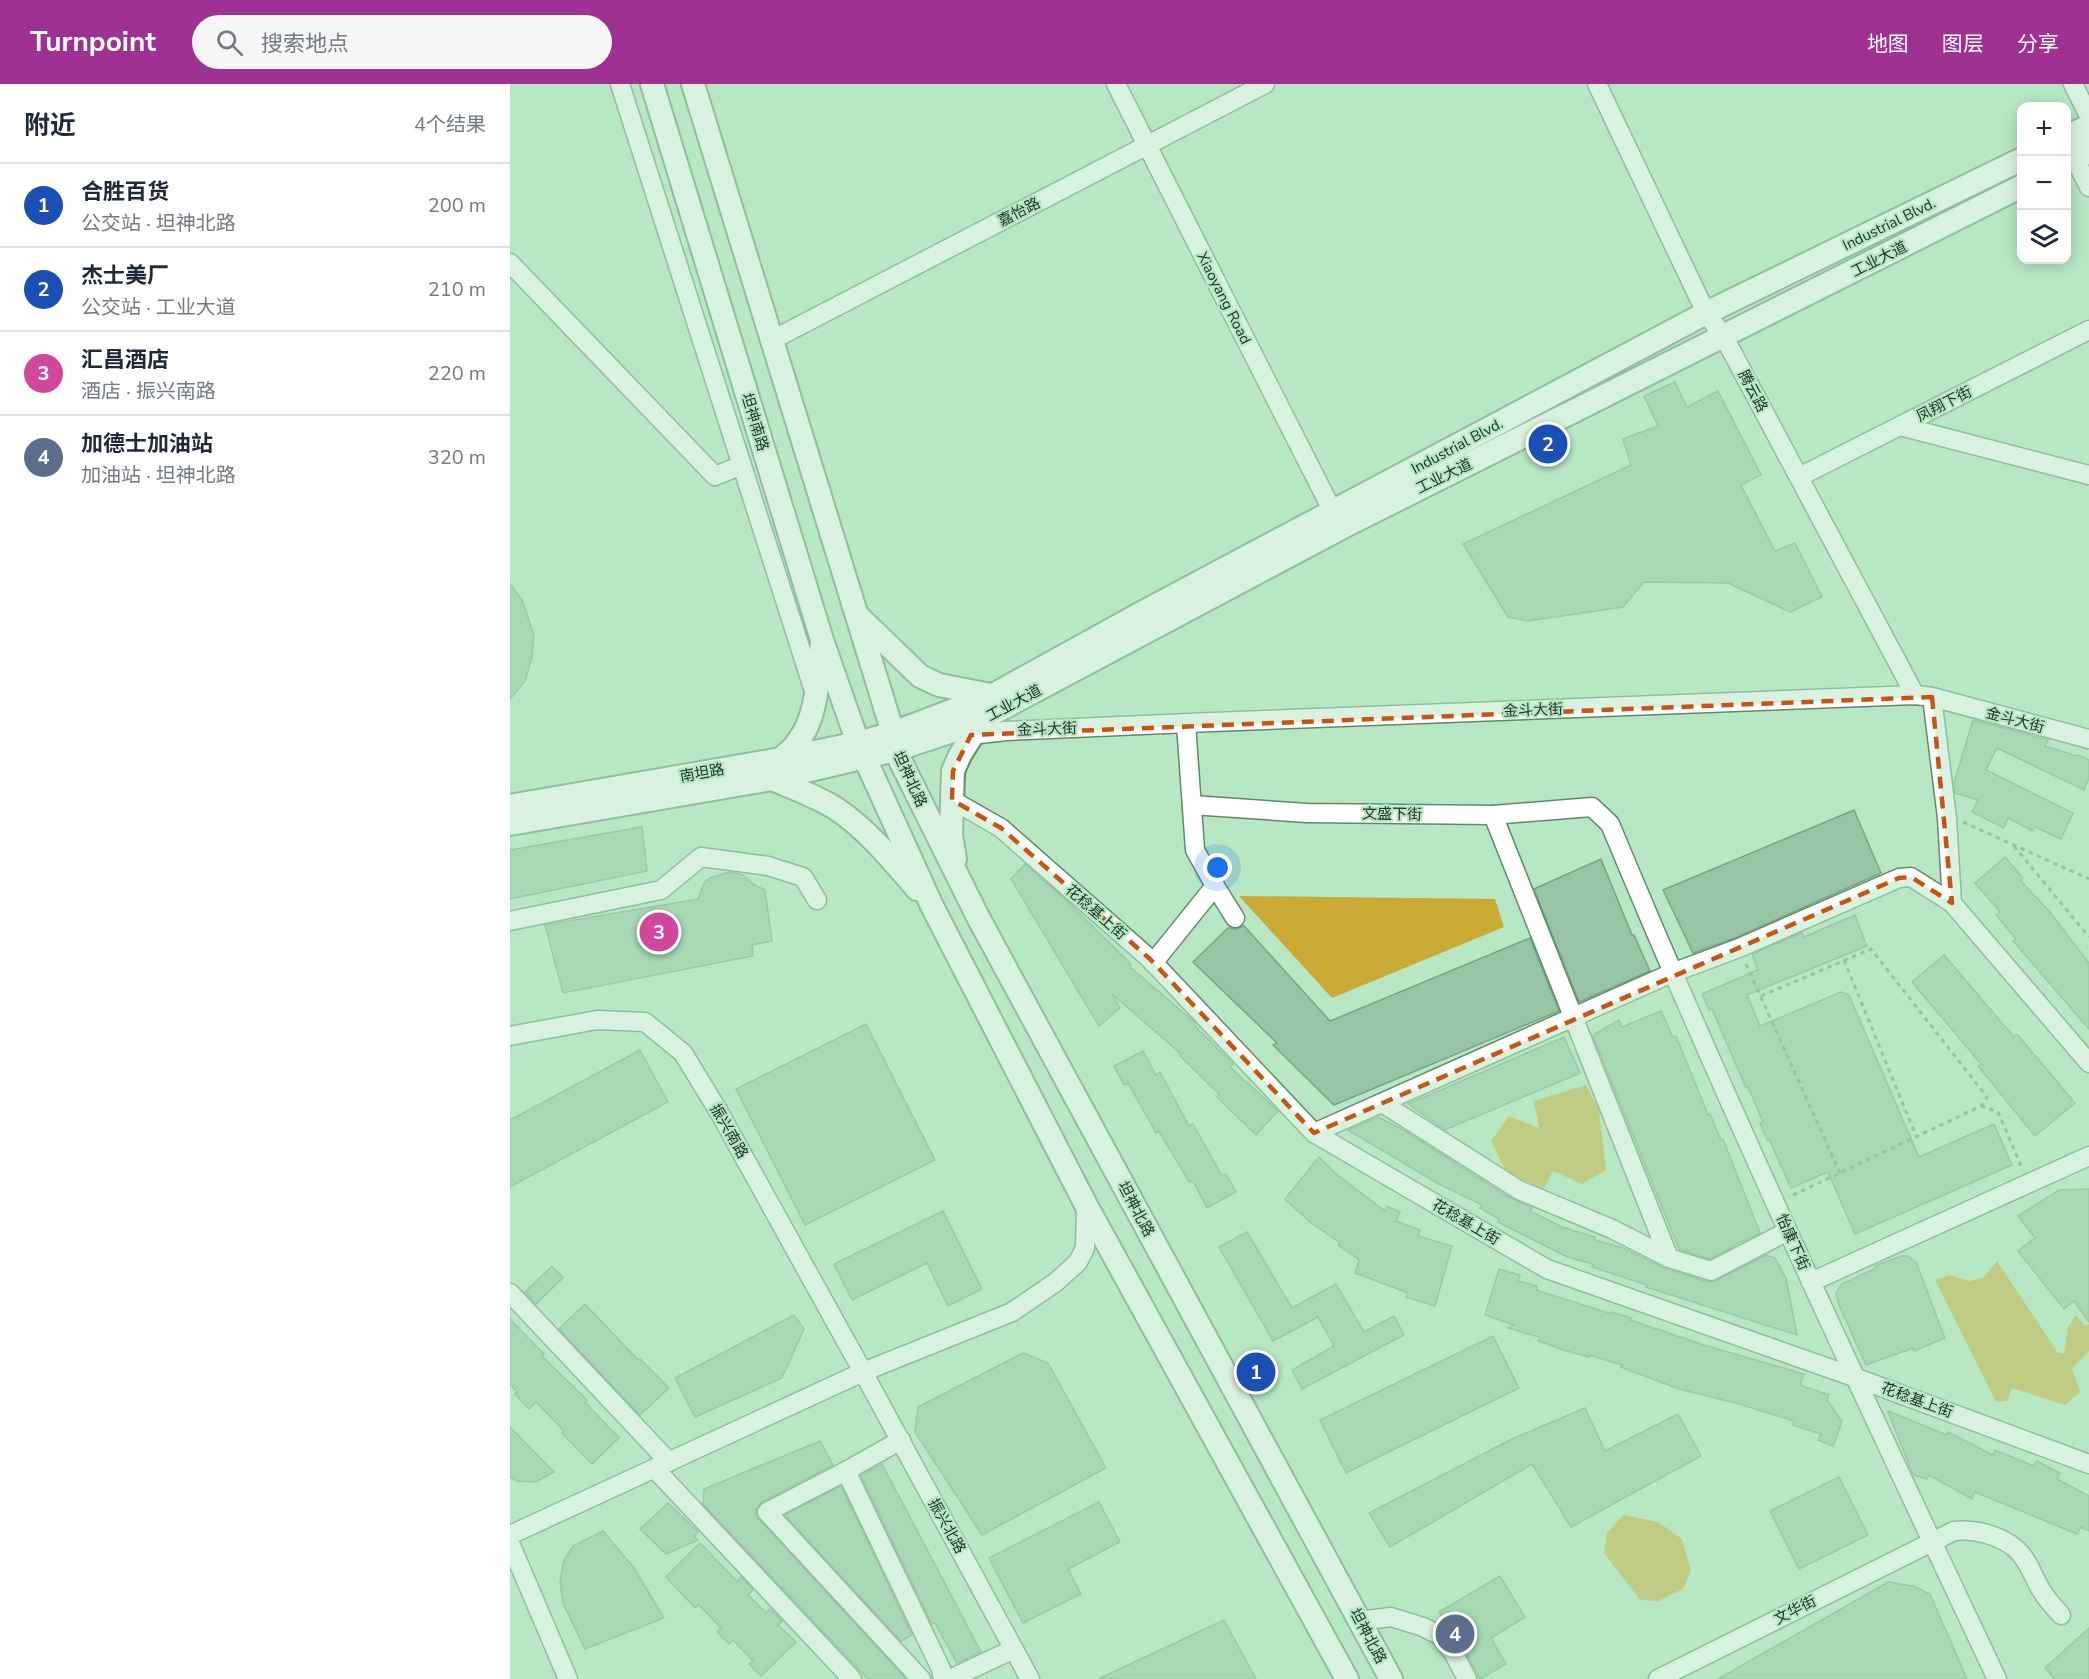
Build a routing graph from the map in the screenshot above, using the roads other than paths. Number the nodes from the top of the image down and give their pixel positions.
1 (620, 84) edge
2 (652, 84) edge
3 (693, 84) edge
4 (1116, 84) edge
5 (1265, 84) edge
6 (1597, 84) edge
7 (2073, 84) edge
8 (2089, 116) edge
9 (2089, 126) edge
10 (2089, 131) edge
11 (2071, 135) edge
12 (1146, 146) junction
13 (2077, 158) edge
14 (2017, 161) edge
15 (2089, 187) edge
16 (2017, 189) edge
17 (510, 263) edge
18 (1706, 313) junction
19 (2089, 330) edge
20 (1724, 337) junction
21 (772, 340) junction
22 (1900, 426) junction
23 (742, 465) junction
24 (2089, 475) edge
25 (1799, 477) junction
26 (1334, 512) junction
27 (856, 614) junction
28 (822, 640) junction
29 (815, 694) junction
30 (993, 695) junction
31 (1923, 696) junction
32 (1186, 724) junction
33 (976, 728) junction
34 (2089, 739) edge
35 (894, 741) junction
36 (861, 750) junction
37 (776, 769) junction
38 (952, 800) junction
39 (1192, 805) junction
40 (510, 806) edge
41 (1592, 807) joint
42 (1493, 815) junction
43 (510, 824) edge
44 (957, 875) junction
45 (1215, 886) junction
46 (817, 900) dead end
47 (1952, 903) junction
48 (932, 906) junction
49 (1235, 918) dead end
50 (510, 921) edge
51 (1153, 963) junction
52 (1672, 973) junction
53 (1574, 1017) junction
54 (510, 1036) edge
55 (2089, 1063) edge
56 (1382, 1103) junction
57 (1314, 1133) junction
58 (2089, 1156) edge
59 (1086, 1205) junction
60 (1788, 1231) junction
61 (1670, 1258) junction
62 (1811, 1282) junction
63 (510, 1293) edge
64 (863, 1372) junction
65 (1854, 1377) junction
66 (901, 1440) junction
67 (2089, 1464) edge
68 (662, 1465) junction
69 (846, 1471) junction
70 (510, 1535) edge
71 (1932, 1541) junction
72 (510, 1543) edge
73 (2061, 1615) dead end
74 (1359, 1621) junction
75 (1014, 1649) junction
76 (568, 1679) edge
77 (852, 1679) edge
78 (921, 1679) edge
79 (943, 1679) edge
80 (950, 1679) edge
81 (1030, 1679) edge
82 (1347, 1679) edge
83 (1391, 1679) edge
84 (1467, 1679) edge
85 (1658, 1679) edge
86 (1997, 1679) edge

1 - 23 street
2 - 28 main road, 坦神南路
3 - 21 main road
4 - 12 street, Xiaoyang Road
5 - 12 street, 嘉怡路
6 - 18 street, 腾云路
7 - 8 street
9 - 11 main road
10 - 13 street
12 - 21 street, 嘉怡路
12 - 26 street, Xiaoyang Road
13 - 15 street
14 - 18 main road, Industrial Blvd.
16 - 20 main road, 工业大道
17 - 23 street
18 - 20 street, 腾云路
18 - 26 main road, Industrial Blvd.
19 - 22 street, 凤翔下街
20 - 25 street, 腾云路
20 - 33 main road, 工业大道
21 - 27 main road
22 - 24 street
22 - 25 street, 凤翔下街
23 - 29 street
25 - 31 street, 腾云路
26 - 30 main road, Industrial Blvd.
27 - 30 main road
27 - 35 main road
28 - 29 main road
28 - 36 main road, 坦神南路
29 - 37 main road
30 - 35 main road, Industrial Blvd.
31 - 32 street, 金斗大街
31 - 34 street, 金斗大街
31 - 47 street
32 - 33 street, 金斗大街
32 - 39 street
33 - 35 main road, 工业大道
33 - 38 main road
35 - 36 main road, 南坦路
35 - 44 main road, 坦神北路
36 - 37 main road, 南坦路
36 - 48 main road
37 - 40 main road, 南坦路
37 - 43 main road, 南坦路
37 - 48 main road
38 - 44 main road
38 - 51 street, 花稔基上街
39 - 42 street, 文盛下街
39 - 45 street
41 - 42 street, 文盛下街
41 - 52 street, 怡康下街
42 - 53 street
44 - 74 main road, 坦神北路
45 - 49 street
45 - 51 street
46 - 50 street
47 - 52 street
47 - 55 street
48 - 59 main road
51 - 57 street, 花稔基上街
52 - 53 street
52 - 60 street, 怡康下街
53 - 56 street
53 - 61 street
54 - 64 street, 振兴南路
56 - 57 street
56 - 61 street
57 - 65 street, 花稔基上街
58 - 62 street
59 - 64 street
59 - 82 main road
60 - 61 street
60 - 62 street, 怡康下街
62 - 65 street, 怡康下街
63 - 68 street
64 - 66 street, 振兴北路
64 - 68 street
65 - 67 street, 花稔基上街
65 - 71 street, 怡康下街
66 - 69 street
66 - 75 street, 振兴北路
68 - 70 street
68 - 77 street
69 - 78 street
69 - 79 street
71 - 73 street, 文华街
71 - 85 street, 文华街
71 - 86 street, 怡康下街
72 - 76 street
74 - 83 main road, 坦神北路
74 - 84 street
75 - 80 street
75 - 81 street, 振兴北路

